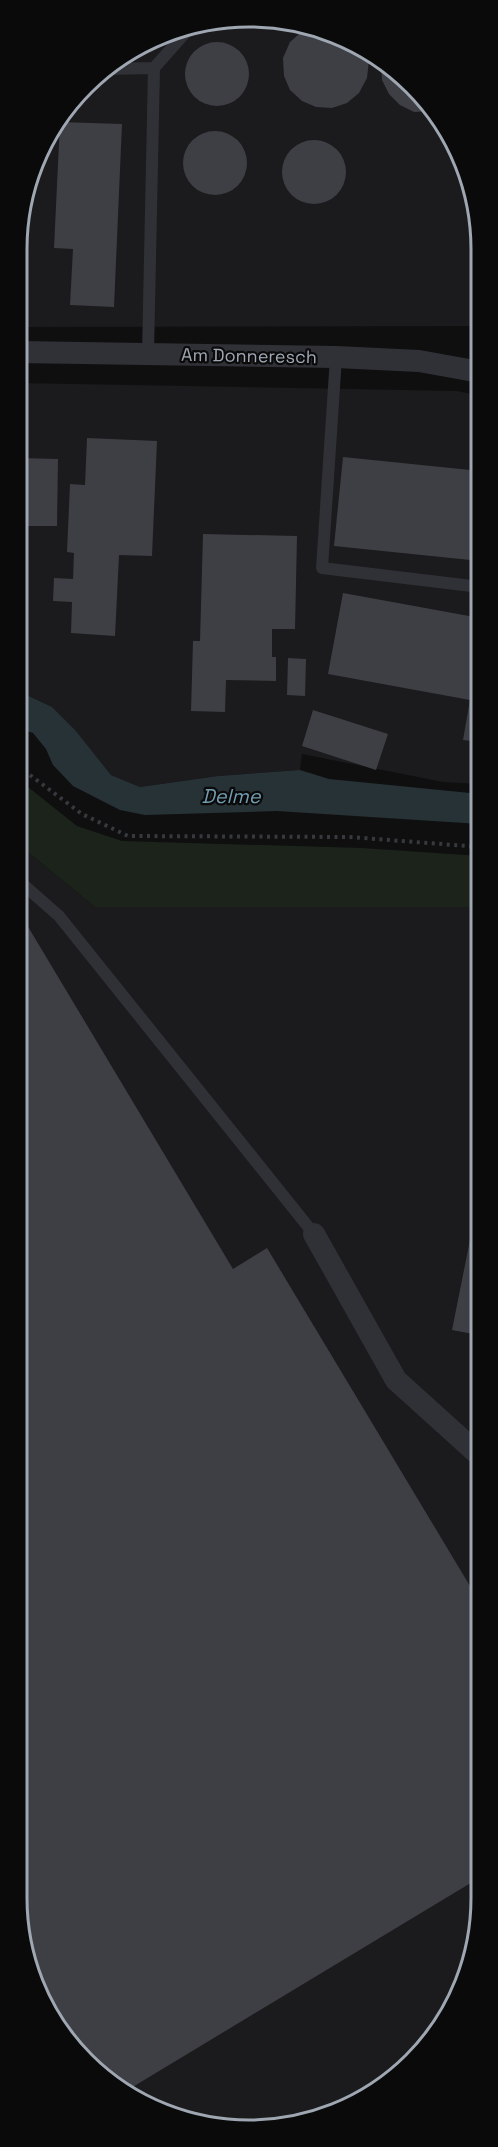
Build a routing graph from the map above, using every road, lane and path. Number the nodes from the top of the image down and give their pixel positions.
1 (180, 38) edge
2 (154, 68) junction
3 (120, 69) edge
4 (27, 352) edge
5 (148, 354) junction
6 (336, 357) junction
7 (471, 370) edge
8 (471, 586) edge
9 (27, 773) edge
10 (471, 846) edge
11 (27, 888) edge
12 (314, 1234) joint
13 (471, 1447) edge

1 - 2 lane
2 - 3 lane
2 - 5 lane
4 - 5 street, Am Donneresch
5 - 6 street, Am Donneresch
6 - 7 street, Am Donneresch
6 - 8 lane
9 - 10 path
11 - 12 lane
12 - 13 street

